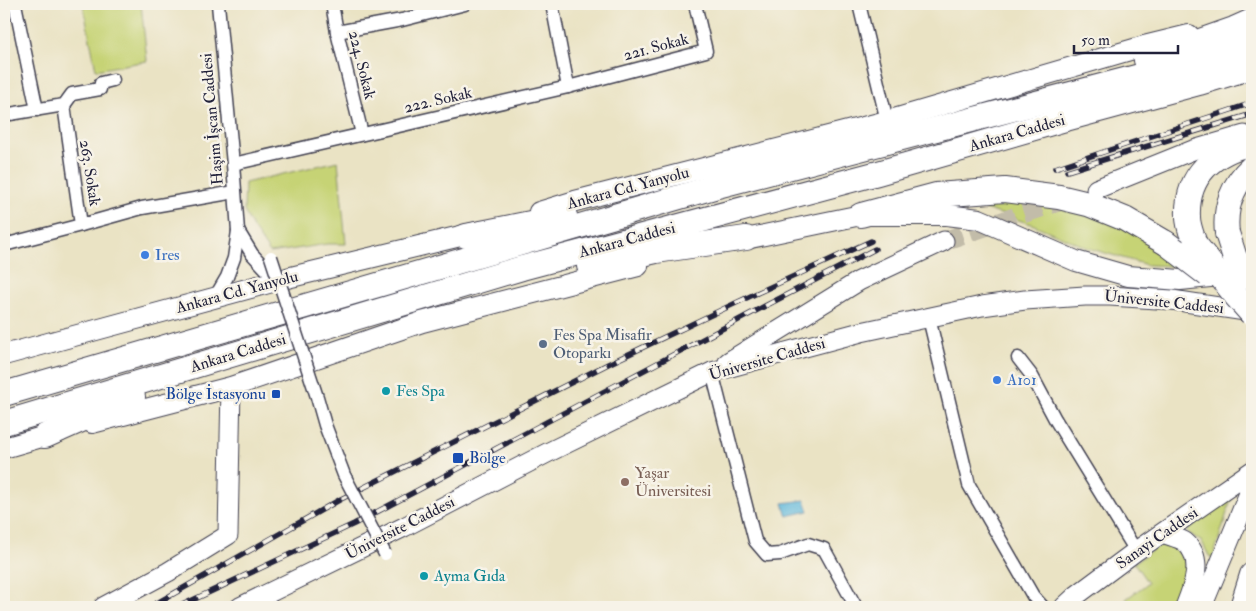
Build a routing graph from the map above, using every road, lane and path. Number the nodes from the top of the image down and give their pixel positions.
1 (15, 4) edge
2 (218, 4) edge
3 (332, 4) edge
4 (465, 4) edge
5 (552, 4) edge
6 (695, 4) edge
7 (859, 4) edge
8 (1252, 20) edge
9 (337, 32) junction
10 (1252, 44) edge
11 (1252, 67) edge
12 (113, 80) dead end
13 (568, 87) junction
14 (64, 105) junction
15 (37, 110) junction
16 (4, 115) edge
17 (986, 117) junction
18 (887, 121) junction
19 (1252, 133) edge
20 (362, 134) junction
21 (1252, 143) edge
22 (234, 164) junction
23 (1252, 167) edge
24 (714, 187) junction
25 (1096, 189) dead end
26 (235, 192) junction
27 (861, 215) junction
28 (82, 225) junction
29 (238, 231) junction
30 (466, 236) junction
31 (746, 238) junction
32 (944, 241) tunnel mouth
33 (4, 245) edge
34 (271, 257) dead end
35 (1252, 273) edge
36 (287, 278) junction
37 (1252, 279) edge
38 (214, 298) junction
39 (1230, 302) junction
40 (368, 313) junction
41 (1252, 313) edge
42 (929, 318) junction
43 (1252, 320) edge
44 (285, 338) junction
45 (4, 355) edge
46 (1018, 358) dead end
47 (712, 372) junction
48 (231, 387) junction
49 (4, 394) edge
50 (4, 423) edge
51 (46, 436) junction
52 (4, 448) edge
53 (1252, 471) edge
54 (1252, 486) edge
55 (1163, 533) junction
56 (1136, 551) junction
57 (385, 554) dead end
58 (1252, 575) edge
59 (103, 607) edge
60 (240, 607) edge
61 (856, 607) edge
62 (1043, 607) edge
63 (1064, 607) edge
64 (1185, 607) edge
65 (1202, 607) edge
66 (1242, 607) edge

1 - 15 street
2 - 22 street, Haşim İşcan Caddesi
3 - 9 street, 224. Sokak
4 - 9 street
5 - 13 street
6 - 13 street, 221. Sokak
7 - 18 street
8 - 17 highway
8 - 18 main road, Ankara Cd. Yanyolu
9 - 20 street, 224. Sokak
10 - 17 highway, Ankara Caddesi
11 - 40 highway, Ankara Caddesi
12 - 14 street
13 - 20 street, 222. Sokak
14 - 15 street
14 - 28 street, 263. Sokak
15 - 16 street
17 - 24 highway, Ankara Caddesi
18 - 30 main road, Ankara Cd. Yanyolu
19 - 25 main road
20 - 22 street, 222. Sokak
21 - 39 highway, bridge
22 - 26 street, Haşim İşcan Caddesi
23 - 37 highway, bridge
24 - 30 highway
24 - 49 highway, Ankara Caddesi
26 - 28 street
26 - 29 street, Haşim İşcan Caddesi
27 - 31 main road
27 - 35 main road
27 - 39 highway, bridge
28 - 33 street, 263. Sokak
29 - 36 street
29 - 38 street
30 - 36 main road, Ankara Cd. Yanyolu
31 - 40 highway
31 - 48 main road
32 - 47 main road
34 - 57 street, bridge
36 - 38 main road, Ankara Cd. Yanyolu
38 - 45 main road, Ankara Cd. Yanyolu
39 - 41 highway, bridge
39 - 42 main road, Üniversite Caddesi
39 - 43 main road, Üniversite Caddesi
40 - 44 highway, Ankara Caddesi
42 - 47 main road, Üniversite Caddesi
42 - 62 street
44 - 50 highway, Ankara Caddesi
44 - 51 highway
46 - 56 street
47 - 60 main road, Üniversite Caddesi
47 - 61 street
48 - 51 main road
48 - 59 main road
51 - 52 main road
53 - 55 main road, Sanayi Caddesi
54 - 65 main road
55 - 56 main road, Sanayi Caddesi
55 - 64 main road
56 - 63 main road, Sanayi Caddesi
58 - 66 highway

